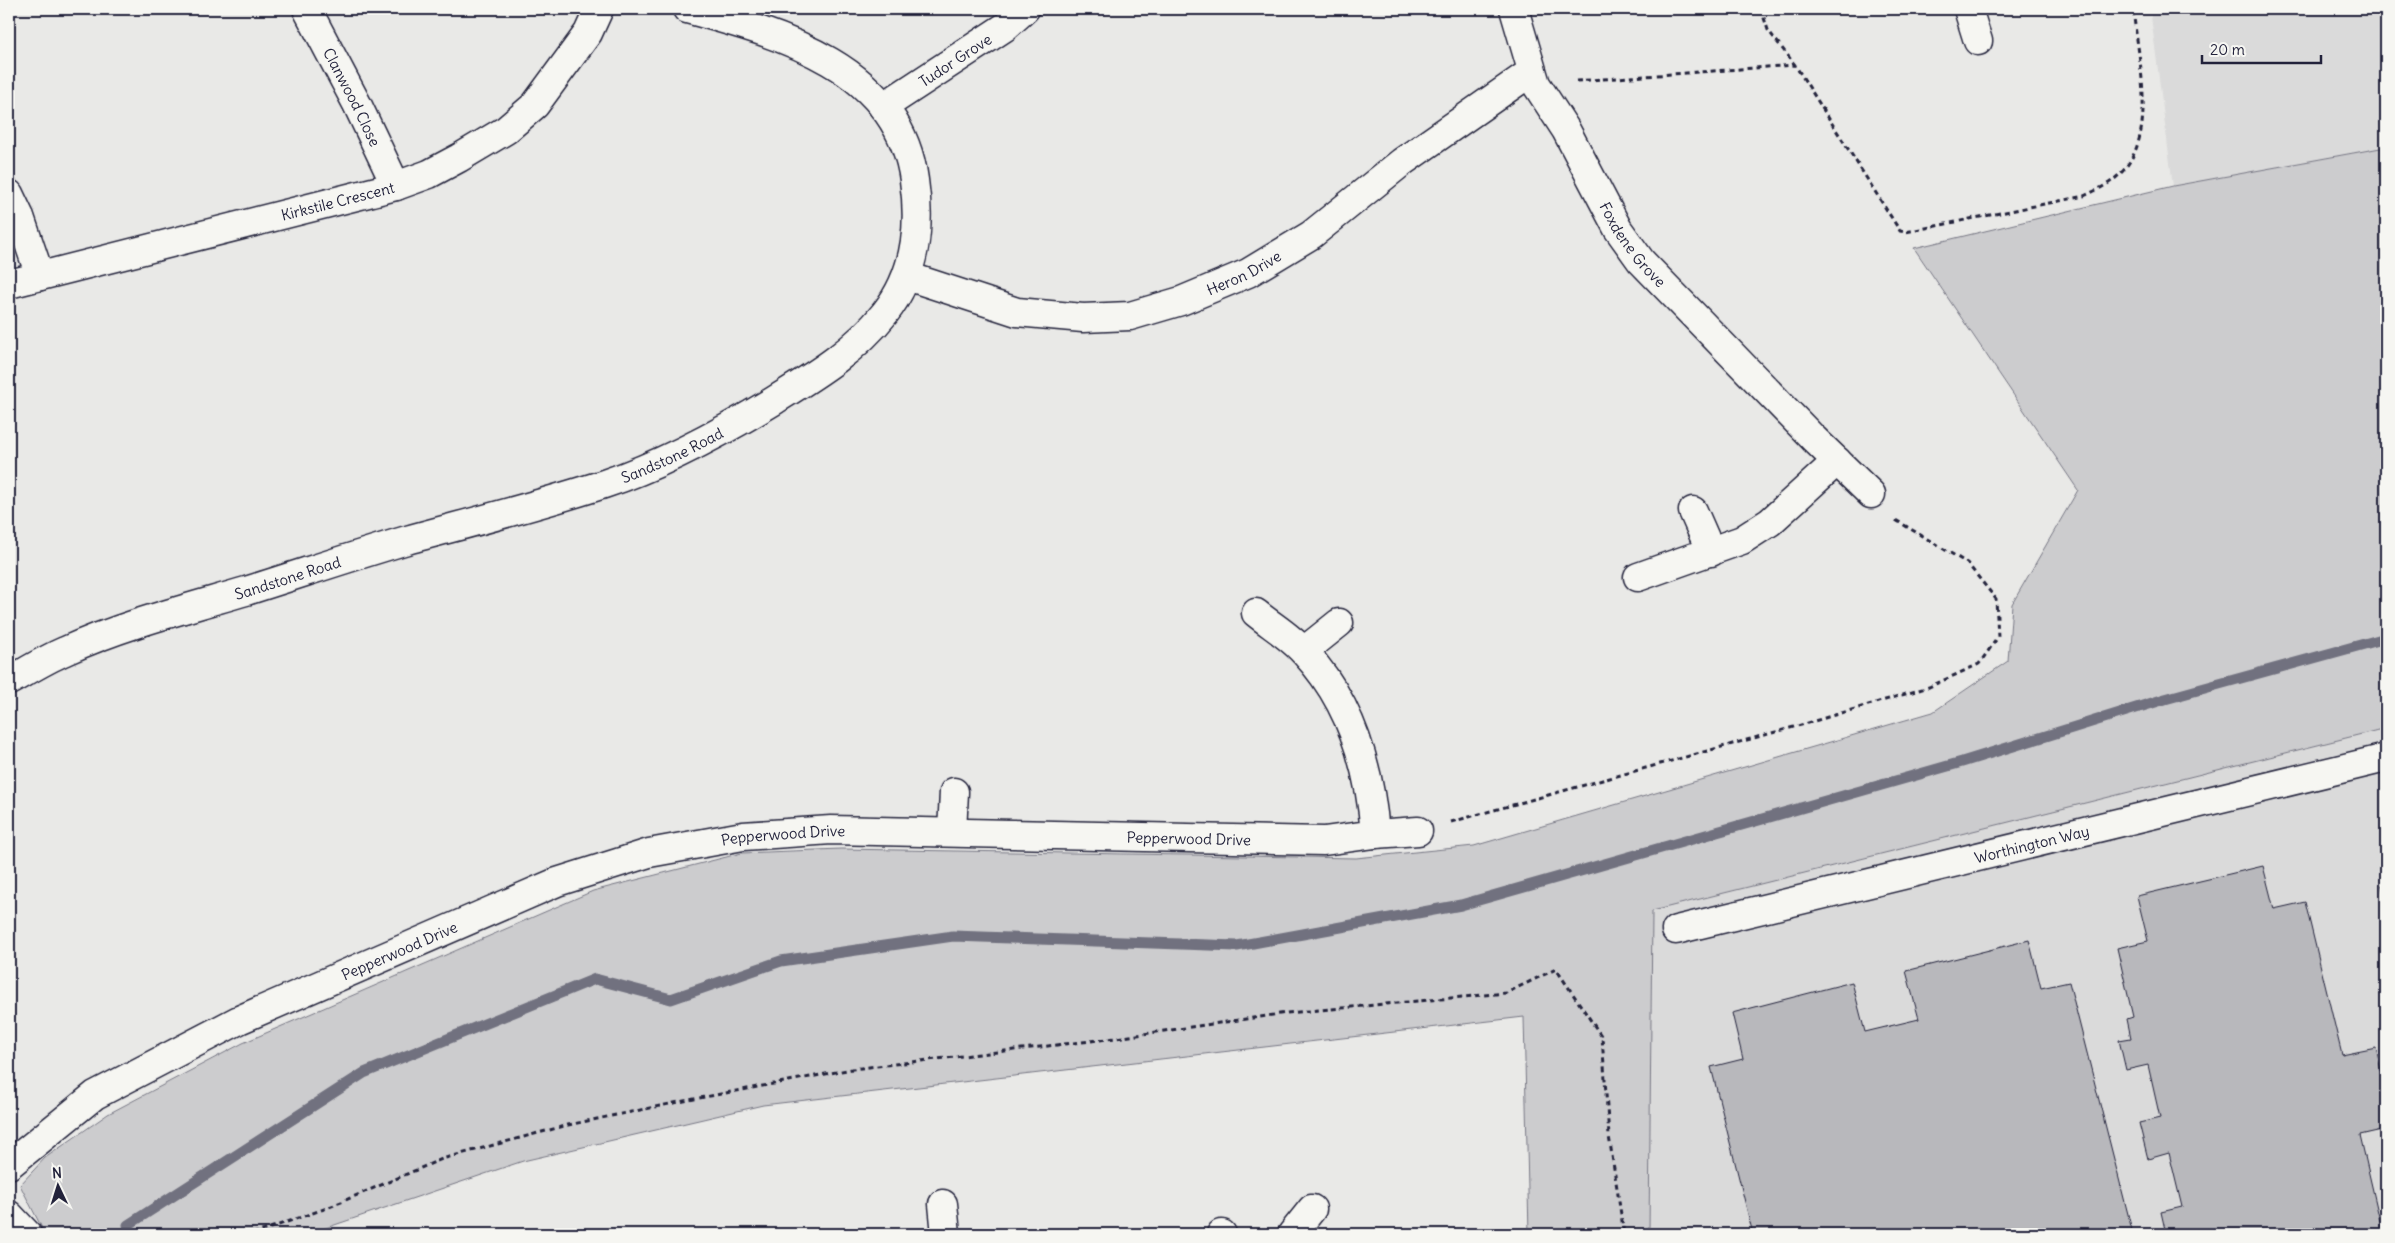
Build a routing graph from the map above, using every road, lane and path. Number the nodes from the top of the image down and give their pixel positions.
1 (307, 9) edge
2 (599, 9) edge
3 (687, 9) edge
4 (1025, 9) edge
5 (1514, 9) edge
6 (1760, 9) edge
7 (1968, 9) edge
8 (2133, 9) edge
9 (1978, 42) dead end
10 (1795, 65) junction
11 (1533, 78) junction
12 (883, 107) junction
13 (396, 186) junction
14 (9, 194) edge
15 (40, 276) junction
16 (907, 276) junction
17 (9, 284) edge
18 (1837, 462) junction
19 (1871, 494) joint
20 (1693, 511) dead end
21 (1711, 552) junction
22 (1638, 577) dead end
23 (1256, 613) dead end
24 (1339, 623) dead end
25 (1304, 651) junction
26 (9, 681) edge
27 (2386, 758) edge
28 (954, 792) dead end
29 (952, 832) junction
30 (1418, 832) joint
31 (1375, 834) junction
32 (1676, 930) dead end
33 (9, 1165) edge
34 (943, 1204) dead end
35 (1312, 1209) dead end
36 (9, 1215) edge
37 (27, 1234) edge
38 (253, 1234) edge
39 (946, 1234) edge
40 (1292, 1234) edge
41 (1624, 1234) edge

1 - 13 street, Clanwood Close
2 - 13 street, Kirkstile Crescent
3 - 12 street, Sandstone Road
4 - 12 street, Tudor Grove
5 - 11 street, Foxdene Grove
6 - 10 path
7 - 9 street
8 - 10 path
10 - 11 path
11 - 16 street, Heron Drive
11 - 18 street, Foxdene Grove
12 - 16 street, Sandstone Road
13 - 15 street, Kirkstile Crescent
14 - 15 street
15 - 17 street, Kirkstile Crescent
16 - 26 street, Sandstone Road
18 - 19 street, Foxdene Grove
18 - 21 street
19 - 30 path
20 - 21 street
21 - 22 street
23 - 25 street
24 - 25 street
25 - 31 street
27 - 32 street, Worthington Way
28 - 29 street
29 - 31 street, Pepperwood Drive
29 - 33 street, Pepperwood Drive
30 - 31 street, Pepperwood Drive
34 - 39 street
35 - 40 street
36 - 37 street
38 - 41 path

